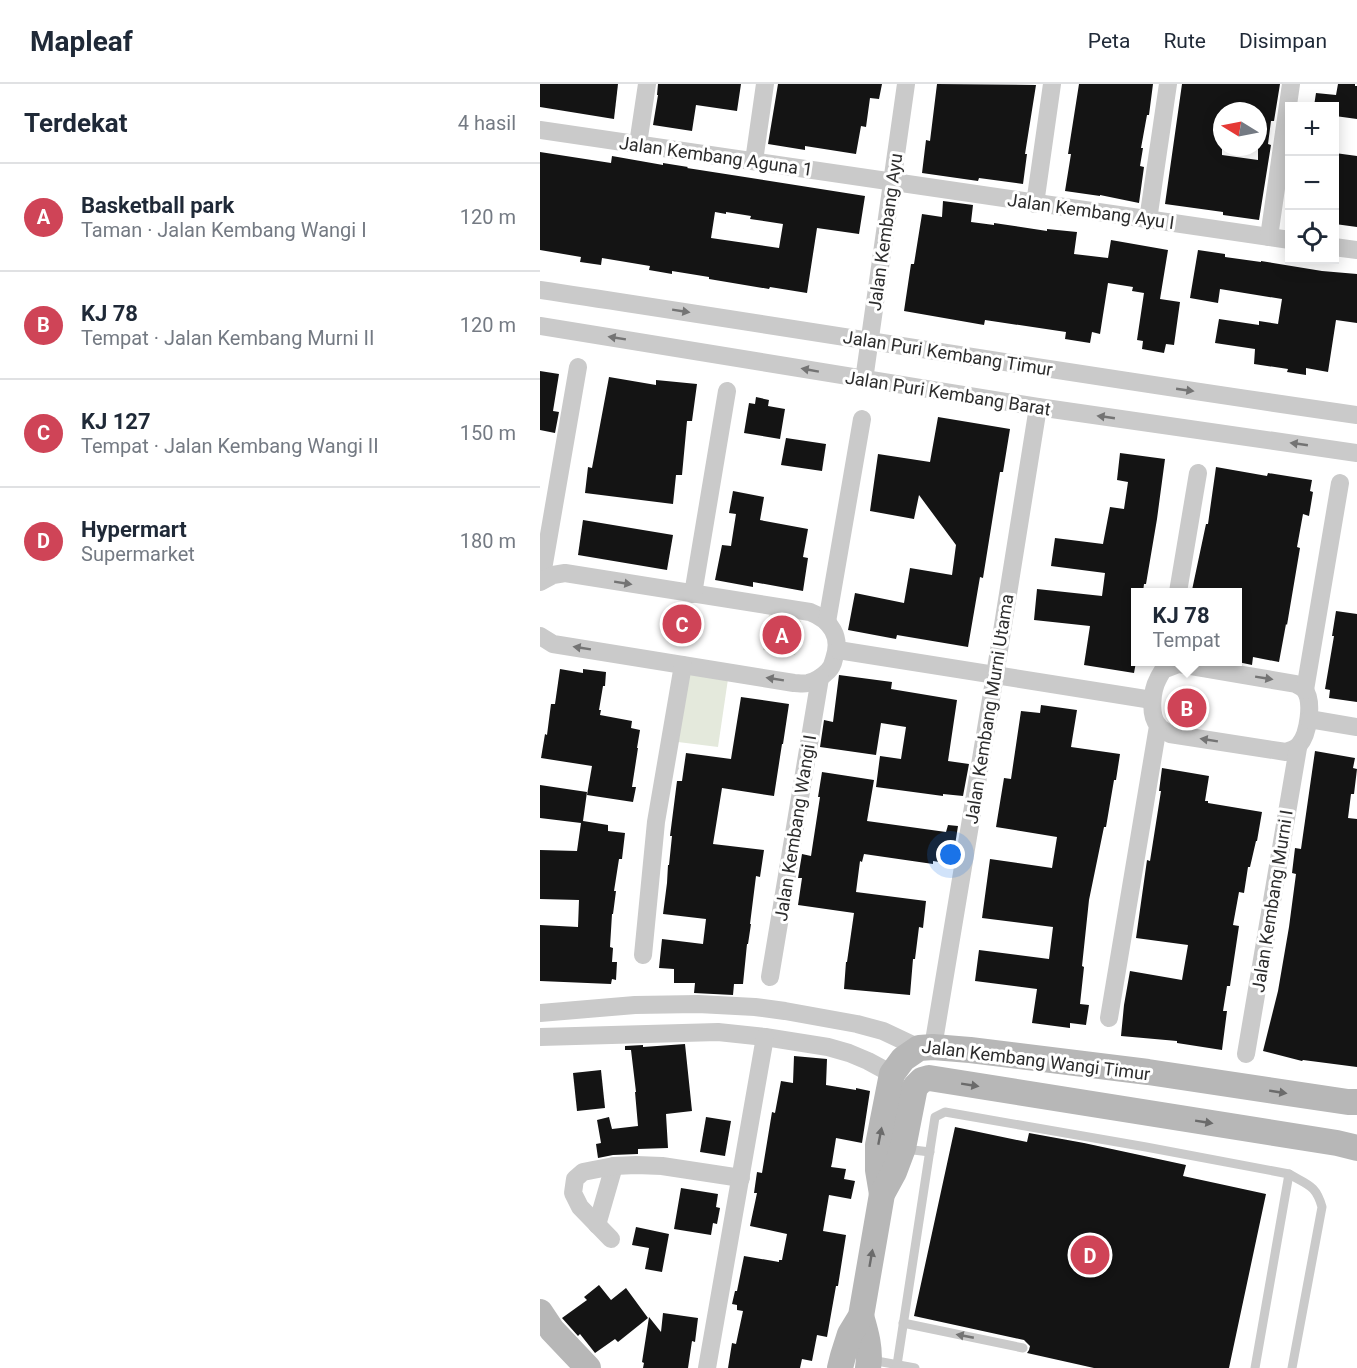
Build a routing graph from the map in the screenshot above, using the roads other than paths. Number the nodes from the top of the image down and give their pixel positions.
1 (647, 84) edge
2 (765, 84) edge
3 (906, 84) edge
4 (1052, 84) edge
5 (1168, 84) edge
6 (1291, 84) edge
7 (540, 130) edge
8 (638, 144) junction
9 (754, 161) junction
10 (892, 182) junction
11 (1035, 204) junction
12 (1148, 219) junction
13 (1269, 237) junction
14 (1285, 239) edge
15 (1339, 248) edge
16 (1357, 250) edge
17 (540, 290) edge
18 (540, 326) edge
19 (869, 340) junction
20 (578, 367) dead end
21 (864, 380) junction
22 (727, 391) dead end
23 (1038, 407) junction
24 (1357, 415) edge
25 (862, 419) dead end
26 (1357, 453) edge
27 (1198, 473) dead end
28 (1340, 483) dead end
29 (541, 581) edge
30 (1179, 588) edge
31 (693, 594) junction
32 (827, 622) junction
33 (540, 636) edge
34 (838, 650) junction
35 (683, 665) junction
36 (1165, 666) edge
37 (1190, 666) edge
38 (995, 675) junction
39 (820, 678) junction
40 (1305, 690) junction
41 (1152, 700) junction
42 (1309, 719) junction
43 (1158, 726) junction
44 (1357, 727) edge
45 (1298, 748) junction
46 (643, 955) dead end
47 (770, 977) dead end
48 (540, 1013) edge
49 (1109, 1018) dead end
50 (540, 1037) edge
51 (765, 1037) junction
52 (926, 1048) junction
53 (1246, 1054) dead end
54 (1148, 1072) junction
55 (892, 1074) junction
56 (1357, 1102) edge
57 (1173, 1117) junction
58 (903, 1148) junction
59 (1357, 1148) edge
60 (930, 1152) junction
61 (614, 1166) junction
62 (1289, 1174) junction
63 (741, 1178) junction
64 (882, 1194) junction
65 (597, 1225) junction
66 (611, 1239) dead end
67 (540, 1312) edge
68 (861, 1316) junction
69 (903, 1323) junction
70 (1023, 1348) dead end
71 (868, 1364) edge
72 (898, 1366) edge
73 (588, 1368) edge
74 (707, 1368) edge
75 (840, 1368) edge
76 (915, 1368) edge
77 (1255, 1368) edge
78 (1292, 1368) edge

1 - 8 street
2 - 9 street
3 - 10 street, Jalan Kembang Ayu
4 - 11 street
5 - 12 street
6 - 13 street
7 - 8 street, Jalan Kembang Aguna 1
8 - 9 street, Jalan Kembang Aguna 1
9 - 10 street, Jalan Kembang Aguna 1
10 - 11 street, Jalan Kembang Ayu I
10 - 19 street, Jalan Kembang Ayu
11 - 12 street, Jalan Kembang Ayu I
12 - 13 street, Jalan Kembang Ayu I
13 - 14 street, Jalan Kembang Ayu I
15 - 16 street
17 -> 19 street, Jalan Puri Kembang Timur
21 -> 18 street, Jalan Puri Kembang Barat
19 - 21 street, Jalan Kembang Ayu
19 -> 24 street, Jalan Puri Kembang Timur
20 - 29 street
21 - 23 street, Jalan Puri Kembang Barat
22 - 31 street
26 -> 23 street, Jalan Puri Kembang Barat
23 - 38 street, Jalan Kembang Murni Utama
25 - 32 street
27 - 30 street
28 - 40 street
29 -> 31 street
31 - 32 street
32 - 34 street
35 -> 33 street
34 - 38 street
34 - 39 street
39 -> 35 street
35 - 46 street
36 - 41 street
37 -> 40 street
38 - 41 street
38 - 52 street, Jalan Kembang Murni Utama
39 - 47 street, Jalan Kembang Wangi I
40 - 42 street
41 - 43 street
42 - 44 street
42 - 45 street, Jalan Kembang Murni I
45 -> 43 street
43 - 49 street
45 - 53 street, Jalan Kembang Murni I
48 - 52 street, Jalan Kembang Wangi Timur
50 - 51 street
51 - 55 street
51 - 63 street
52 - 54 main road, Jalan Kembang Wangi Timur
52 - 55 main road
54 -> 56 main road, Jalan Kembang Wangi Timur
54 - 57 main road
64 -> 55 main road
58 -> 57 main road, Jalan Kembang Wangi Timur
57 -> 59 main road, Jalan Kembang Wangi Timur
58 - 60 lane
58 - 64 main road
60 - 62 lane
60 - 69 lane
61 - 63 street
61 - 65 street
61 - 65 street
62 - 77 lane
62 - 78 lane
63 - 74 street
68 -> 64 main road
65 - 66 street
67 - 73 main road
68 - 71 main road
68 - 75 main road
70 -> 69 lane
69 - 72 lane
71 - 72 lane
72 - 76 lane

